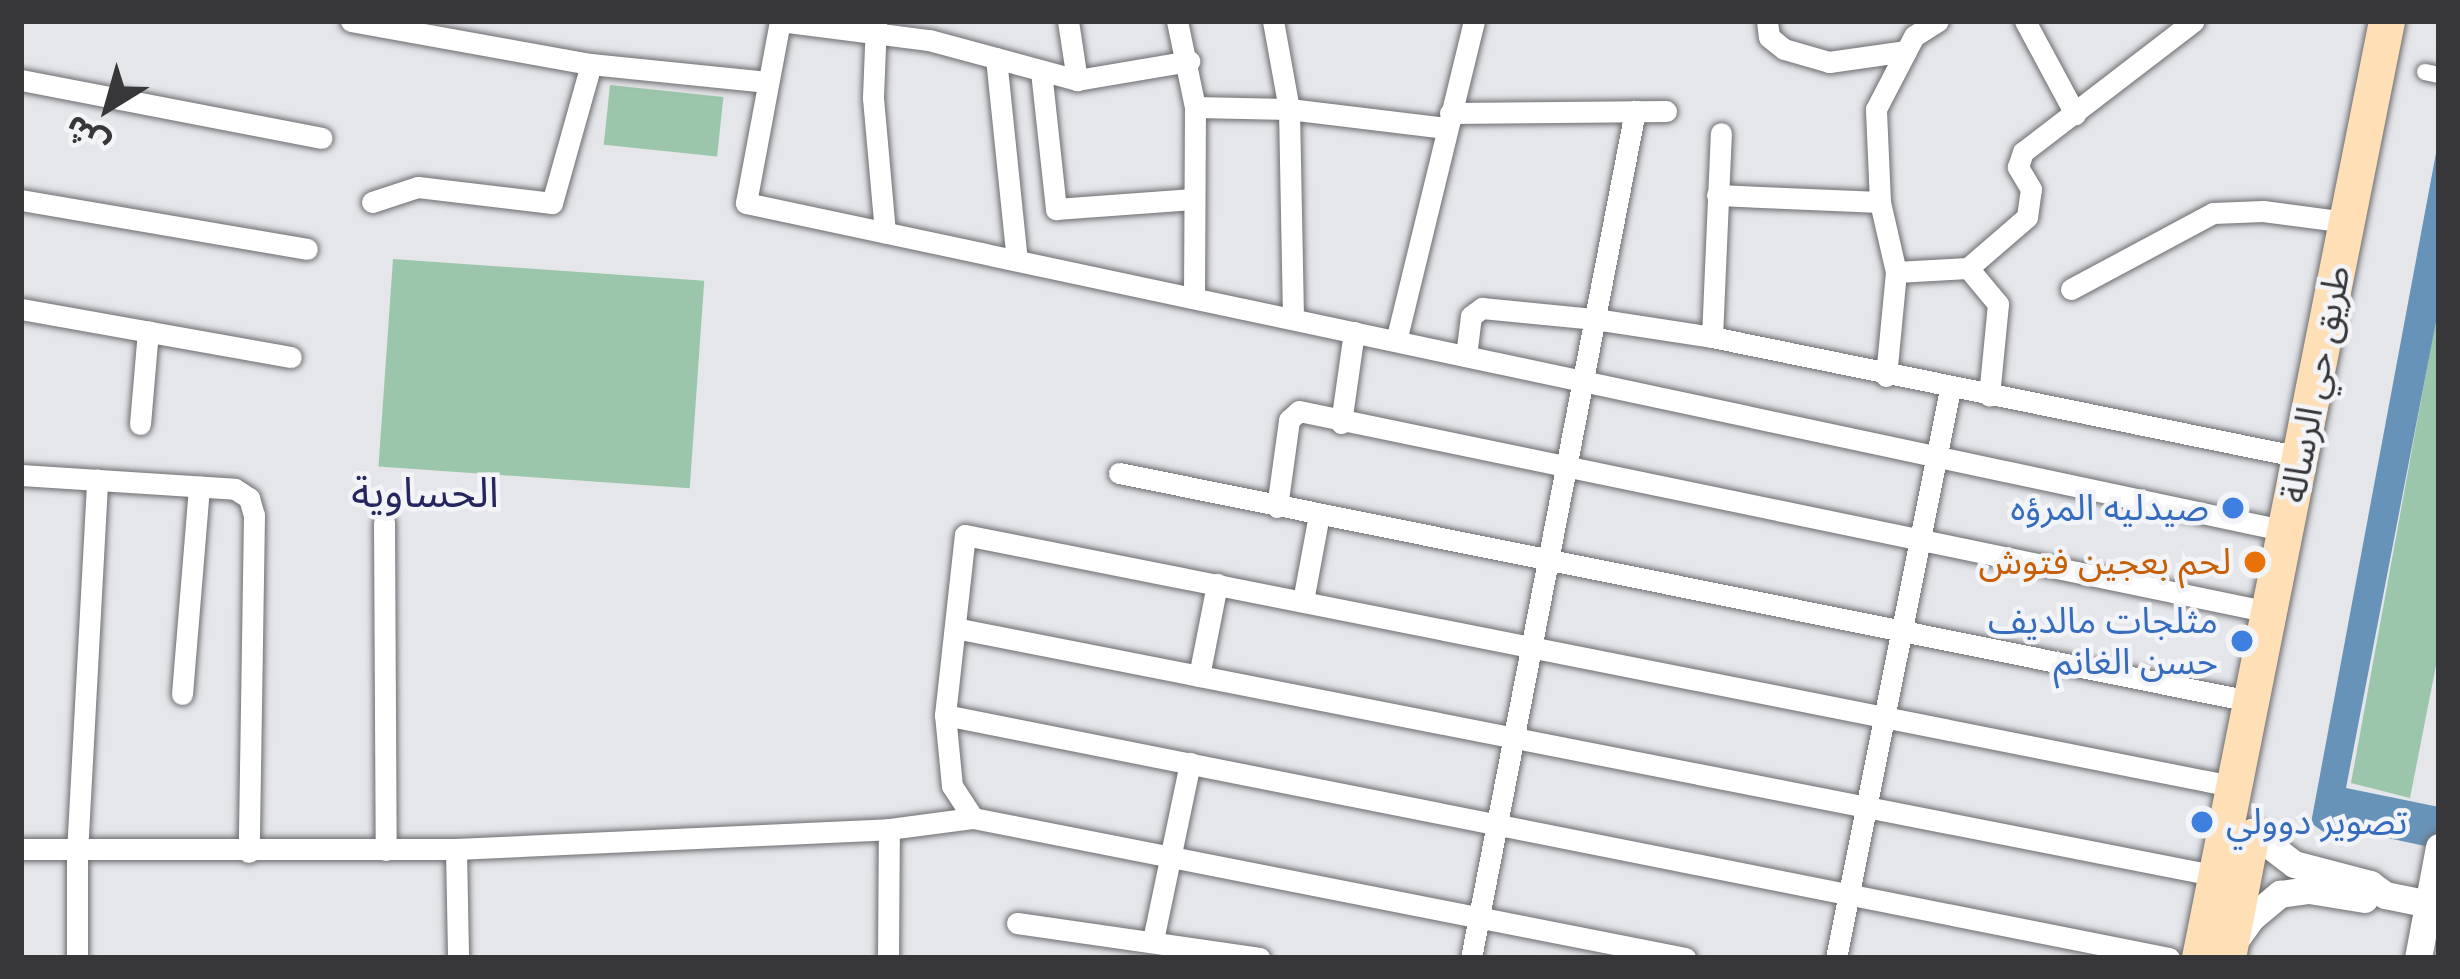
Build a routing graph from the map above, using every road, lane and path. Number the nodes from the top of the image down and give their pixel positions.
1 (351, 21) edge
2 (780, 21) edge
3 (1068, 21) edge
4 (1177, 21) edge
5 (1273, 21) edge
6 (1474, 21) edge
7 (1767, 21) edge
8 (1938, 21) edge
9 (2024, 21) edge
10 (2194, 21) edge
11 (2387, 21) edge
12 (2410, 21) edge
13 (395, 25) edge
14 (875, 28) edge
15 (1910, 36) edge
16 (996, 58) junction
17 (1189, 61) junction
18 (591, 64) junction
19 (1041, 70) junction
20 (2411, 70) edge
21 (21, 80) edge
22 (1077, 80) junction
23 (767, 82) junction
24 (1195, 107) junction
25 (1289, 109) junction
26 (1636, 111) junction
27 (1666, 111) dead end
28 (2075, 114) junction
29 (1448, 120) junction
30 (1721, 133) dead end
31 (322, 138) dead end
32 (1717, 195) junction
33 (1193, 199) junction
34 (21, 200) edge
35 (372, 202) dead end
36 (1880, 202) junction
37 (2348, 222) junction
38 (885, 232) junction
39 (307, 249) dead end
40 (1018, 260) junction
41 (1969, 268) junction
42 (1896, 272) junction
43 (2071, 290) dead end
44 (1194, 298) junction
45 (21, 309) edge
46 (1293, 320) junction
47 (1595, 320) junction
48 (148, 332) junction
49 (1354, 332) junction
50 (1712, 337) junction
51 (1396, 341) junction
52 (1466, 356) junction
53 (291, 357) dead end
54 (1886, 376) junction
55 (1583, 381) junction
56 (1950, 388) junction
57 (1989, 396) junction
58 (1341, 423) junction
59 (140, 424) dead end
60 (1936, 456) junction
61 (2300, 457) junction
62 (1566, 469) junction
63 (1118, 473) dead end
64 (21, 475) edge
65 (97, 480) junction
66 (199, 487) junction
67 (1277, 507) junction
68 (1319, 515) junction
69 (384, 522) dead end
70 (2286, 531) junction
71 (1919, 541) junction
72 (1548, 561) junction
73 (1217, 584) junction
74 (1303, 601) junction
75 (2270, 612) junction
76 (955, 628) junction
77 (1901, 632) junction
78 (1532, 646) junction
79 (1199, 676) junction
80 (182, 694) dead end
81 (2255, 702) junction
82 (946, 715) junction
83 (1884, 717) junction
84 (1514, 738) junction
85 (1190, 764) junction
86 (2237, 787) junction
87 (1866, 807) junction
88 (974, 818) junction
89 (1497, 825) junction
90 (889, 829) junction
91 (2252, 832) junction
92 (21, 849) edge
93 (456, 849) junction
94 (386, 850) junction
95 (249, 852) junction
96 (77, 854) junction
97 (1167, 856) junction
98 (2437, 857) edge
99 (2218, 876) junction
100 (1849, 895) junction
101 (2385, 895) junction
102 (2434, 904) edge
103 (1479, 918) junction
104 (1018, 923) dead end
105 (1154, 940) junction
106 (2220, 954) edge
107 (77, 958) edge
108 (458, 958) edge
109 (888, 958) edge
110 (1259, 958) edge
111 (1471, 958) edge
112 (1685, 958) edge
113 (1836, 958) edge
114 (2169, 958) edge
115 (2418, 958) edge

1 - 13 street
2 - 14 street
2 - 23 street
3 - 22 street
4 - 17 street
5 - 25 street
6 - 29 street
7 - 15 street
8 - 15 street
9 - 28 street
10 - 28 street
11 - 20 main road, طريق حي الرسالة
12 - 20 main road, طريق حي الرسالة
13 - 18 street
14 - 16 street
14 - 38 street
15 - 36 street
16 - 19 street
16 - 40 street
17 - 22 street
17 - 24 street
18 - 23 street
18 - 35 street
19 - 22 street
19 - 33 street
20 - 37 main road, طريق حي الرسالة
20 - 91 main road, طريق حي الرسالة
21 - 31 street
23 - 38 street
24 - 25 street
24 - 33 street
25 - 29 street
25 - 46 street
26 - 27 street
26 - 29 street
26 - 47 street
28 - 41 street
29 - 51 street
30 - 32 street
32 - 36 street
32 - 50 street
33 - 44 street
34 - 39 street
36 - 42 street
37 - 43 street
37 - 61 main road, طريق حي الرسالة
38 - 40 street
40 - 44 street
41 - 42 street
41 - 57 street
42 - 54 street
44 - 46 street
45 - 48 street
46 - 49 street
47 - 50 street
47 - 52 street
47 - 55 street
48 - 53 street
48 - 59 street
49 - 51 street
49 - 58 street
50 - 54 street
51 - 52 street
52 - 55 street
54 - 56 street
55 - 60 street
55 - 62 street
56 - 57 street
56 - 60 street
57 - 61 street
58 - 62 street
58 - 67 street
60 - 70 street
60 - 71 street
61 - 70 main road, طريق حي الرسالة
62 - 71 street
62 - 72 street
63 - 67 street
64 - 65 street
65 - 66 street
65 - 96 street
66 - 80 street
66 - 95 street
67 - 68 street
68 - 72 street
68 - 74 street
69 - 94 street
70 - 75 main road, طريق حي الرسالة
71 - 75 street
71 - 77 street
72 - 77 street
72 - 78 street
73 - 74 street
73 - 76 street
73 - 79 street
74 - 78 street
75 - 81 main road, طريق حي الرسالة
76 - 79 street
76 - 82 street
77 - 81 street
77 - 83 street
78 - 83 street
78 - 84 street
79 - 84 street
81 - 86 main road, طريق حي الرسالة
82 - 85 street
82 - 88 street
83 - 86 street
83 - 87 street
84 - 87 street
84 - 89 street
85 - 89 street
85 - 97 street
86 - 99 main road, طريق حي الرسالة
87 - 99 street
87 - 100 street
88 - 90 street
88 - 97 street
89 - 100 street
89 - 103 street
90 - 93 street
90 - 109 street
91 - 101 street
91 - 106 main road, طريق حي الرسالة
92 - 96 street
93 - 94 street
93 - 108 street
94 - 95 street
95 - 96 street
96 - 107 street
97 - 103 street
97 - 105 street
98 - 102 street
99 - 106 main road, طريق حي الرسالة
100 - 113 street
100 - 114 street
101 - 102 street
101 - 106 street
102 - 115 street
103 - 111 street
103 - 112 street
104 - 105 street
105 - 110 street

